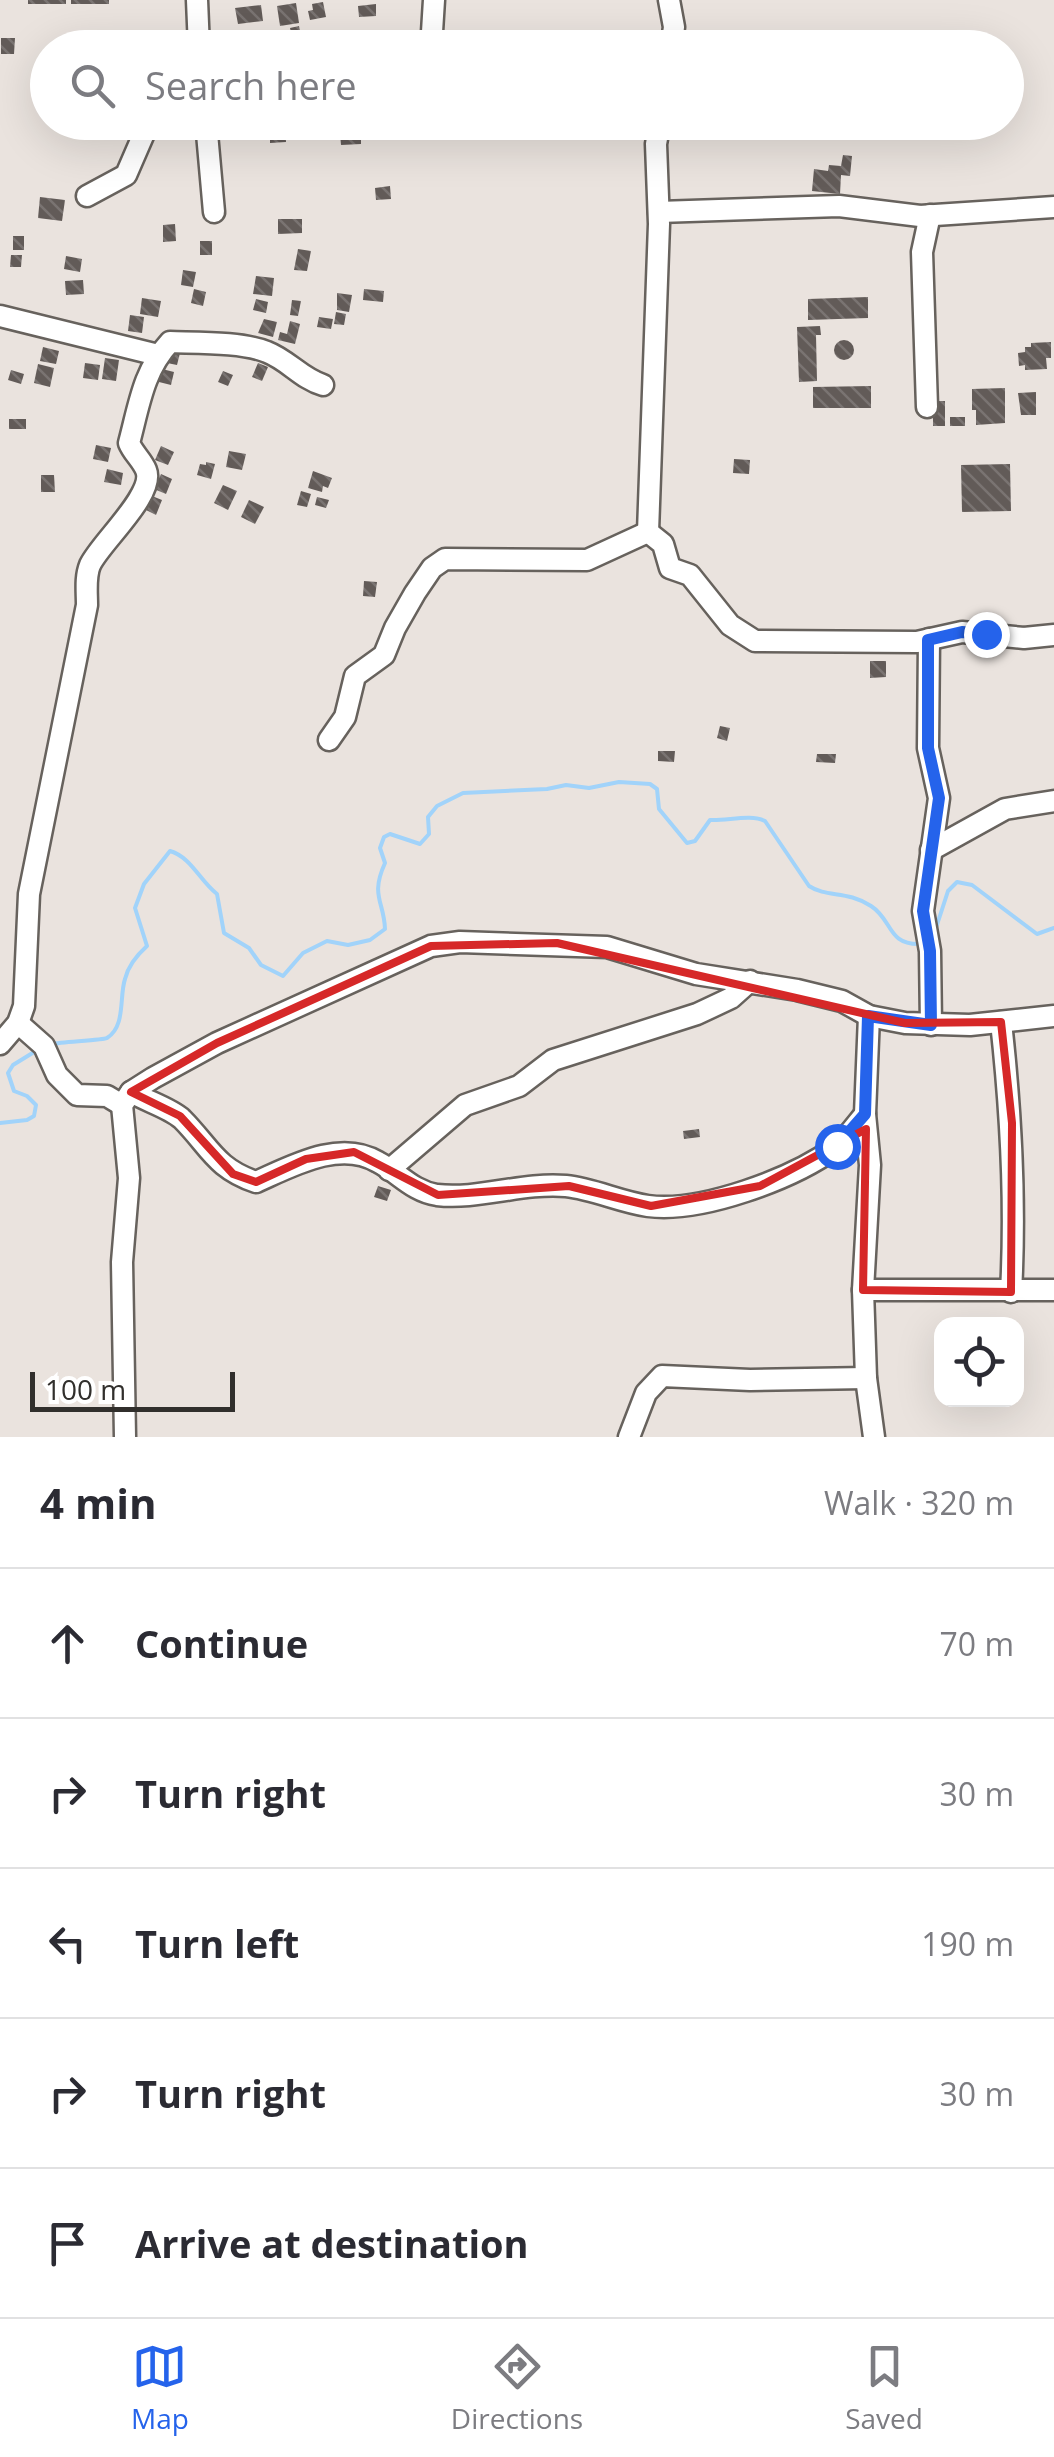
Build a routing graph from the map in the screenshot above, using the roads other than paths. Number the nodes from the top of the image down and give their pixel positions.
1 (197, 0) edge
2 (434, 0) edge
3 (669, 0) edge
4 (198, 30) edge
5 (432, 30) edge
6 (674, 30) edge
7 (142, 140) edge
8 (208, 140) edge
9 (657, 140) edge
10 (87, 196) dead end
11 (1054, 207) edge
12 (214, 212) dead end
13 (659, 212) junction
14 (930, 216) junction
15 (0, 316) edge
16 (158, 354) junction
17 (322, 385) dead end
18 (927, 406) dead end
19 (648, 532) junction
20 (1054, 635) edge
21 (928, 640) junction
22 (329, 740) dead end
23 (1054, 801) edge
24 (931, 850) junction
25 (750, 981) junction
26 (868, 1016) junction
27 (1054, 1016) edge
28 (1001, 1022) junction
29 (18, 1023) junction
30 (931, 1025) junction
31 (0, 1044) edge
32 (127, 1098) junction
33 (865, 1114) junction
34 (389, 1170) junction
35 (862, 1290) junction
36 (1054, 1290) edge
37 (1010, 1292) junction
38 (866, 1378) junction
39 (125, 1437) edge
40 (629, 1437) edge
41 (874, 1437) edge

1 - 4 street
2 - 5 street
3 - 6 street
7 - 10 street
8 - 12 street
9 - 13 street
11 - 14 street
13 - 14 street
13 - 19 street
14 - 18 street
15 - 16 street
16 - 17 street
16 - 29 street
19 - 21 street
19 - 22 street
20 - 21 street
21 - 24 street
23 - 24 street
24 - 30 street
25 - 26 street
25 - 32 street
25 - 34 street
26 - 30 street
26 - 33 street
27 - 28 street
28 - 30 street
28 - 37 street
29 - 31 street
29 - 32 street
32 - 34 street
32 - 39 street
33 - 34 street
33 - 35 street
35 - 37 street
35 - 38 street
36 - 37 street
38 - 40 street
38 - 41 street

